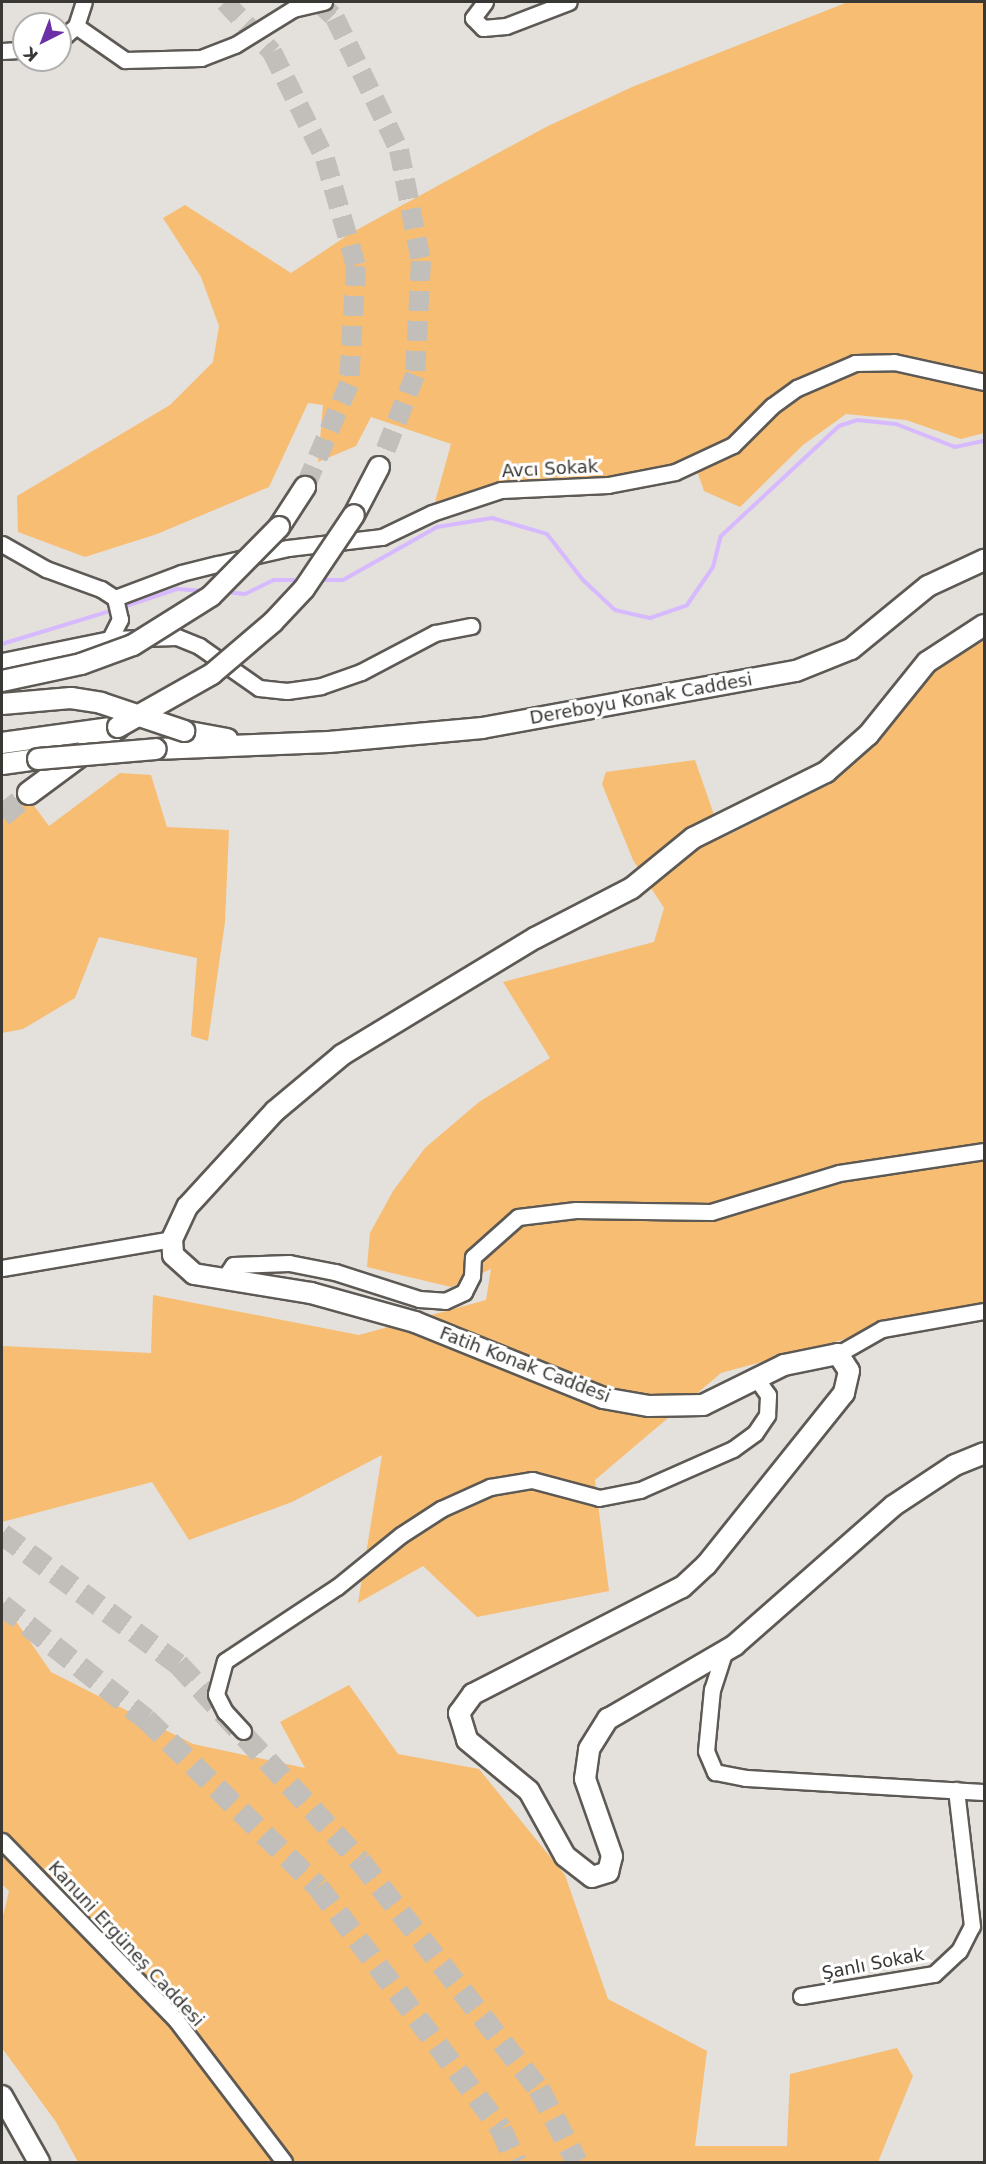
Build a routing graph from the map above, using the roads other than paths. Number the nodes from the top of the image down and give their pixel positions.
1 (84, 2) edge
2 (324, 2) edge
3 (485, 2) edge
4 (569, 2) edge
5 (76, 26) junction
6 (72, 30) edge
7 (984, 382) edge
8 (379, 467) tunnel mouth
9 (305, 487) tunnel mouth
10 (2, 544) edge
11 (984, 560) edge
12 (115, 598) junction
13 (984, 625) edge
14 (471, 626) dead end
15 (110, 639) junction
16 (2, 661) edge
17 (2, 681) edge
18 (2, 704) edge
19 (118, 727) junction
20 (2, 744) edge
21 (265, 745) junction
22 (2, 764) edge
23 (29, 793) tunnel mouth
24 (984, 1151) edge
25 (172, 1239) junction
26 (2, 1268) edge
27 (225, 1277) junction
28 (984, 1311) edge
29 (838, 1354) junction
30 (757, 1379) junction
31 (984, 1453) edge
32 (724, 1653) junction
33 (243, 1731) dead end
34 (956, 1790) junction
35 (984, 1792) edge
36 (2, 1841) edge
37 (801, 1996) dead end
38 (2, 2096) edge
39 (39, 2163) edge
40 (284, 2163) edge

1 - 5 street
2 - 5 street
3 - 4 street
5 - 6 street
7 - 12 street, Avcı Sokak
8 - 19 main road, bridge
9 - 17 main road, bridge
10 - 12 street
11 - 21 main road, Dereboyu Konak Caddesi
12 - 15 street
13 - 25 main road
14 - 15 street
15 - 16 street
18 - 21 main road, bridge
19 - 20 main road
19 - 23 highway
21 - 22 main road, bridge
24 - 27 street
25 - 26 street
25 - 27 main road, Fatih Konak Caddesi
27 - 30 main road, Fatih Konak Caddesi
28 - 29 street
29 - 30 main road, Fatih Konak Caddesi
29 - 32 main road
30 - 33 street
31 - 32 main road
32 - 34 street
34 - 35 street
34 - 37 street, Şanlı Sokak
36 - 40 street, Kanuni Ergüneş Caddesi
38 - 39 main road

